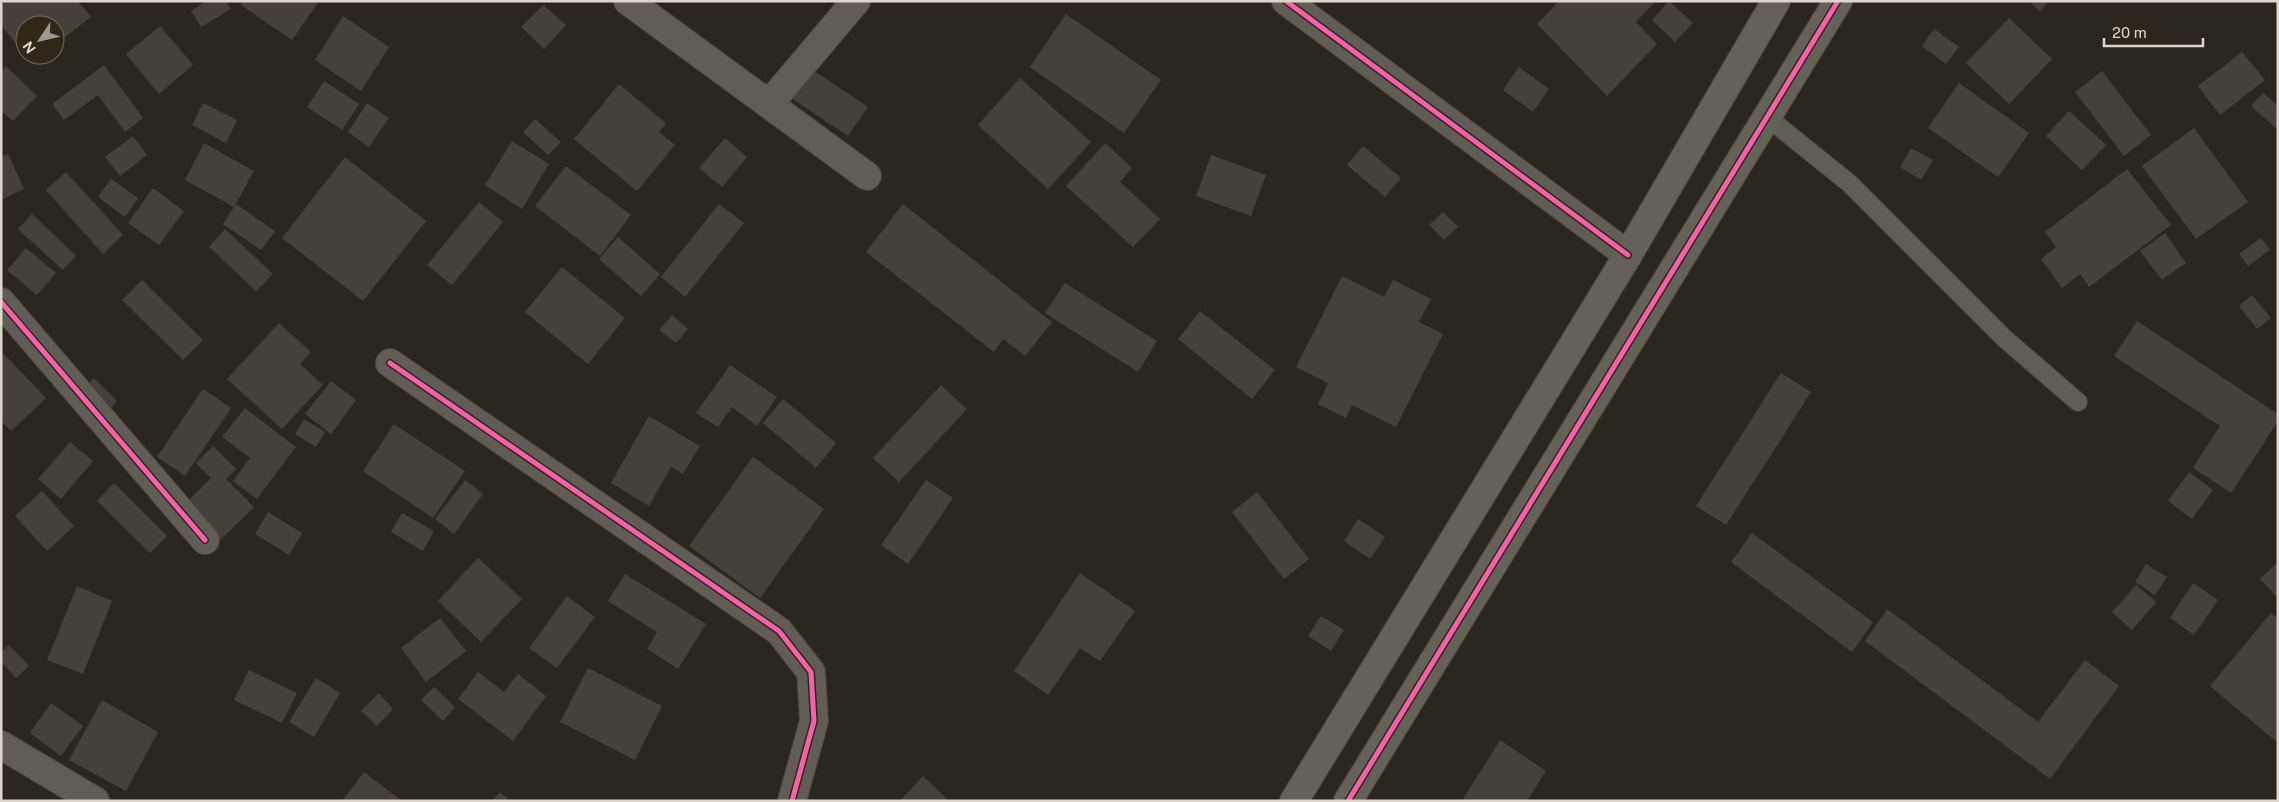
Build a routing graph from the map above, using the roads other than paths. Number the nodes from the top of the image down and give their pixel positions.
1 (628, 1) edge
2 (856, 1) edge
3 (1286, 1) edge
4 (1776, 1) edge
5 (1838, 1) edge
6 (768, 104) junction
7 (1767, 117) junction
8 (867, 176) dead end
9 (1628, 255) junction
10 (1, 302) edge
11 (390, 362) dead end
12 (2078, 402) dead end
13 (205, 540) dead end
14 (1, 745) edge
15 (95, 801) edge
16 (792, 801) edge
17 (1294, 801) edge
18 (1348, 801) edge

1 - 6 street
2 - 6 street
3 - 9 street
4 - 9 street
5 - 7 street
6 - 8 street
7 - 12 lane
7 - 18 street
9 - 17 street
10 - 13 street
11 - 16 street
14 - 15 street

